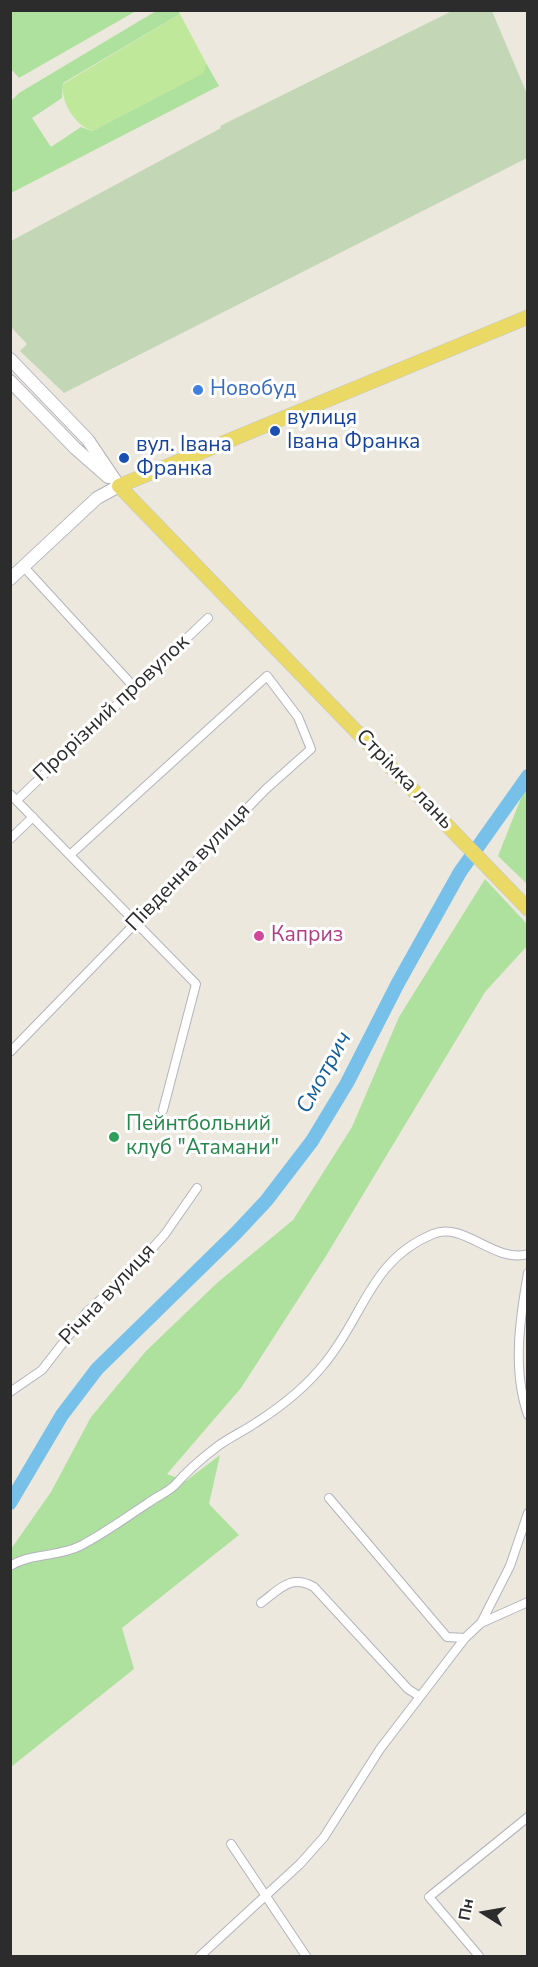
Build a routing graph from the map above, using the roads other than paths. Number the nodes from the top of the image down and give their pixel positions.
1 (528, 317) edge
2 (10, 359) edge
3 (10, 381) edge
4 (119, 486) junction
5 (23, 566) junction
6 (10, 579) edge
7 (208, 618) dead end
8 (134, 687) junction
9 (14, 797) edge
10 (33, 817) junction
11 (10, 839) edge
12 (71, 854) junction
13 (528, 909) edge
14 (136, 923) junction
15 (10, 1052) edge
16 (163, 1110) dead end
17 (197, 1188) dead end
18 (528, 1254) edge
19 (528, 1273) edge
20 (10, 1392) edge
21 (528, 1415) edge
22 (329, 1498) dead end
23 (528, 1513) edge
24 (10, 1566) edge
25 (528, 1602) edge
26 (261, 1603) dead end
27 (481, 1623) junction
28 (465, 1638) junction
29 (419, 1696) junction
30 (528, 1817) edge
31 (231, 1844) dead end
32 (265, 1895) junction
33 (206, 1955) edge
34 (306, 1956) edge
35 (479, 1956) edge

1 - 4 main road
2 - 4 main road
3 - 4 main road
4 - 5 main road
4 - 13 main road, Стрімка лань
5 - 6 main road
5 - 8 street
7 - 8 street, Прорізний провулок
8 - 9 street, Прорізний провулок
9 - 10 street
10 - 11 street
10 - 12 street
12 - 14 street
12 - 14 street, Південна вулиця
14 - 15 street, Південна вулиця
14 - 16 street
17 - 20 street, Річна вулиця
18 - 24 street
19 - 21 street
22 - 28 street
23 - 27 street
25 - 27 street
26 - 29 street
27 - 28 street
28 - 29 street
29 - 32 street
30 - 35 street
31 - 32 street
32 - 33 street
32 - 34 street

